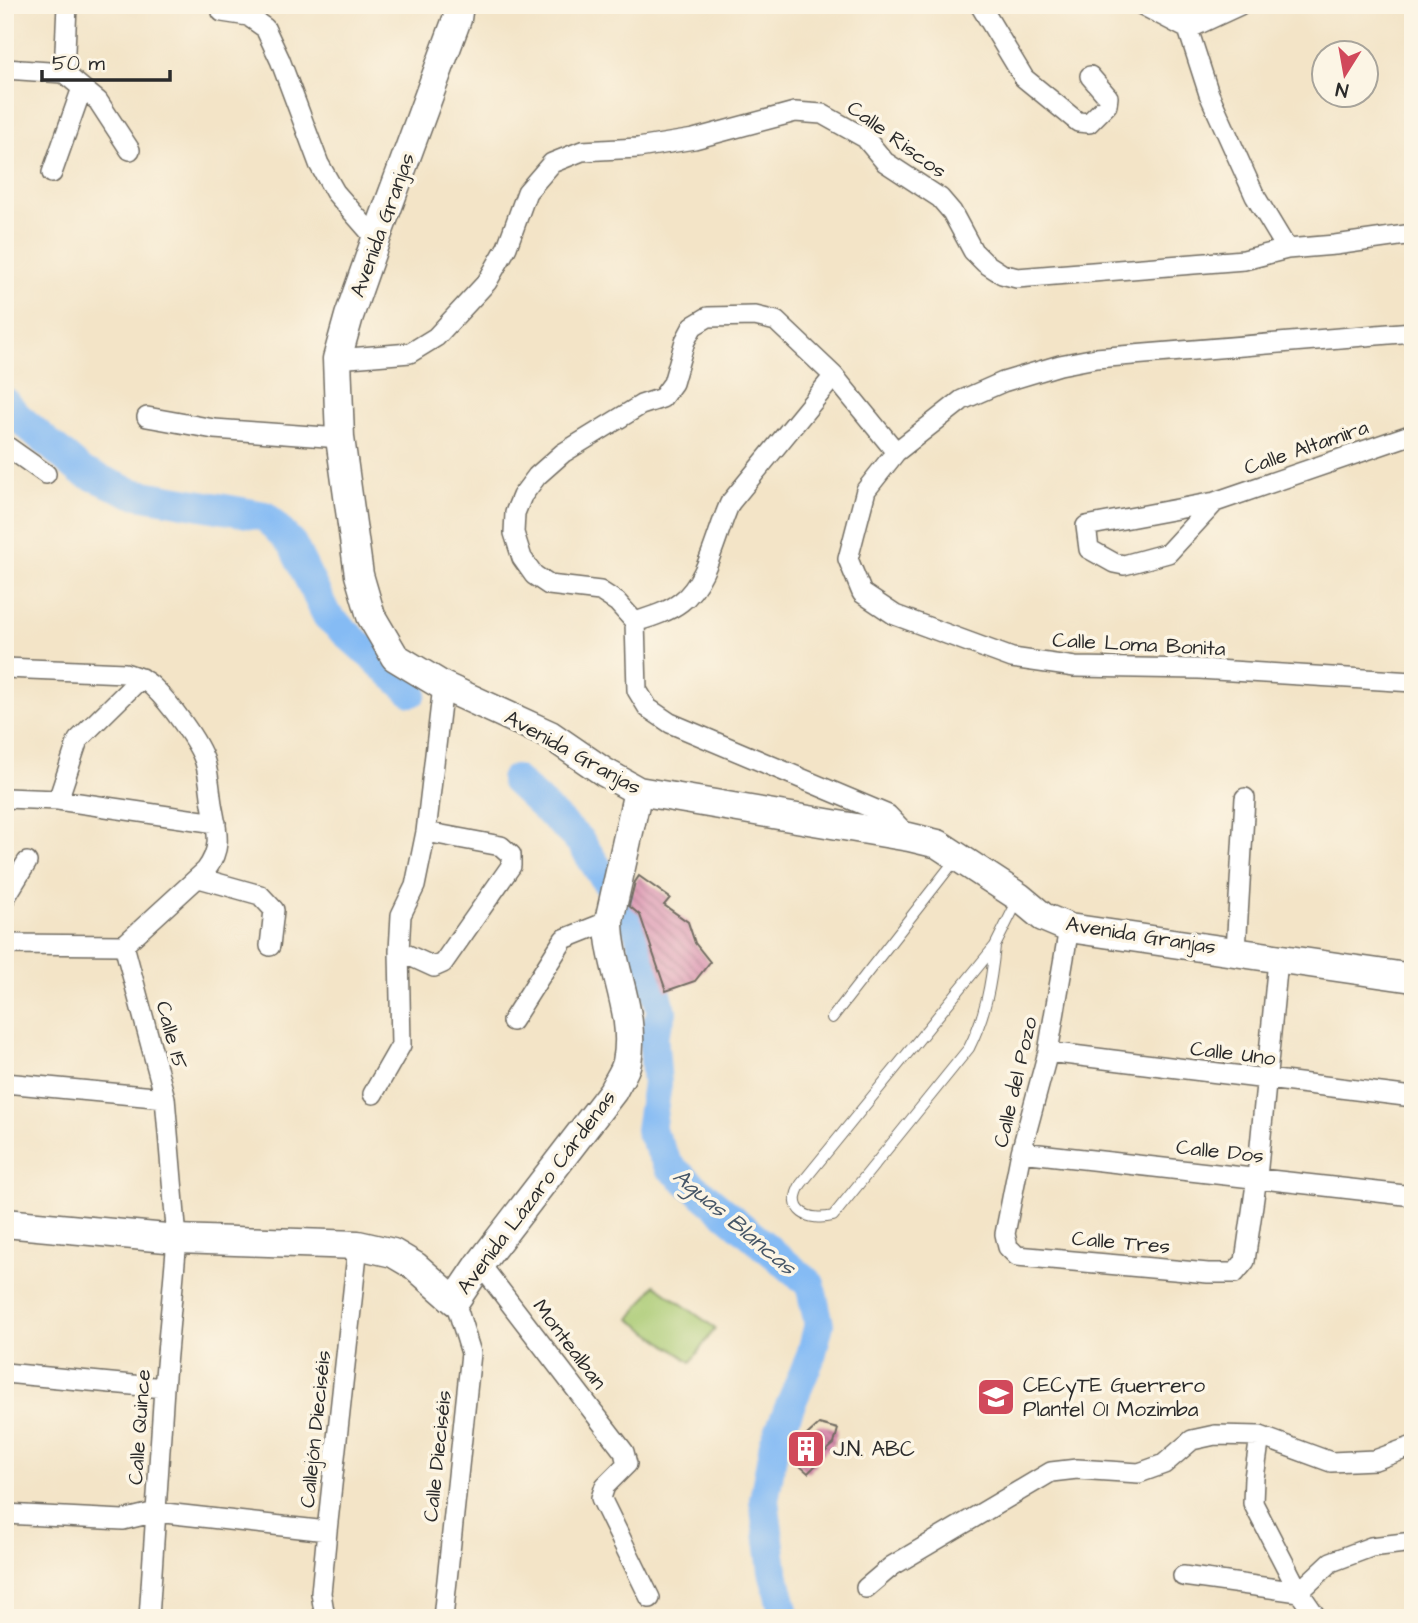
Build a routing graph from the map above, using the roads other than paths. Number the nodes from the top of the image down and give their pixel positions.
1 (67, 5) edge
2 (459, 5) edge
3 (980, 5) edge
4 (1142, 5) edge
5 (1191, 5) edge
6 (1240, 5) edge
7 (222, 12) dead end
8 (1188, 29) junction
9 (5, 69) edge
10 (64, 73) junction
11 (1090, 76) dead end
12 (82, 88) junction
13 (130, 150) dead end
14 (52, 173) dead end
15 (1413, 234) edge
16 (376, 239) junction
17 (1287, 249) junction
18 (1413, 332) edge
19 (337, 359) junction
20 (834, 376) junction
21 (147, 417) dead end
22 (1413, 434) edge
23 (340, 438) junction
24 (5, 445) edge
25 (896, 452) junction
26 (46, 474) dead end
27 (1215, 502) junction
28 (635, 622) junction
29 (5, 668) edge
30 (141, 678) junction
31 (1413, 682) edge
32 (443, 686) junction
33 (638, 791) junction
34 (5, 798) edge
35 (1245, 798) dead end
36 (58, 800) junction
37 (216, 823) junction
38 (426, 832) junction
39 (909, 837) junction
40 (959, 856) junction
41 (27, 862) dead end
42 (199, 878) junction
43 (1019, 897) junction
44 (5, 898) edge
45 (608, 920) junction
46 (1069, 928) junction
47 (5, 944) edge
48 (124, 945) junction
49 (270, 946) dead end
50 (995, 946) junction
51 (1236, 950) junction
52 (399, 951) junction
53 (1278, 960) junction
54 (1413, 978) edge
55 (832, 1018) dead end
56 (512, 1021) dead end
57 (1048, 1052) junction
58 (1265, 1080) junction
59 (5, 1083) edge
60 (373, 1094) dead end
61 (1413, 1097) edge
62 (164, 1098) junction
63 (1021, 1152) junction
64 (1256, 1177) junction
65 (1413, 1196) edge
66 (5, 1223) edge
67 (177, 1239) junction
68 (358, 1245) junction
69 (1007, 1247) joint
70 (480, 1264) junction
71 (455, 1301) junction
72 (5, 1373) edge
73 (164, 1388) junction
74 (1260, 1436) junction
75 (1413, 1446) edge
76 (156, 1512) junction
77 (5, 1514) edge
78 (327, 1531) junction
79 (1413, 1542) edge
80 (1183, 1576) dead end
81 (866, 1588) dead end
82 (1299, 1592) junction
83 (650, 1598) dead end
84 (149, 1618) edge
85 (325, 1618) edge
86 (443, 1618) edge
87 (1317, 1618) edge

1 - 10 street
2 - 16 main road, Avenida Granjas
3 - 11 street
4 - 8 street
5 - 8 street
6 - 8 street
7 - 16 street
8 - 17 street
9 - 10 street
10 - 12 street
12 - 13 street
12 - 14 street
15 - 17 street, Calle Riscos
16 - 19 main road, Avenida Granjas
17 - 19 street, Calle Riscos
18 - 25 street, Calle Loma Bonita
19 - 23 main road, Avenida Granjas
20 - 25 street
20 - 28 street
20 - 28 street
21 - 23 street
22 - 27 street, Calle Altamira
23 - 32 main road, Avenida Granjas
24 - 26 street
25 - 31 street, Calle Loma Bonita
27 - 27 street, Calle Altamira
28 - 39 street
29 - 30 street
30 - 36 street
30 - 37 street
32 - 33 main road, Avenida Granjas
32 - 38 street
33 - 39 main road, Avenida Granjas
33 - 45 main road, Avenida Lázaro Cárdenas
34 - 36 street
35 - 51 street
36 - 37 street
37 - 42 street
38 - 52 street
38 - 52 street
39 - 40 main road, Avenida Granjas
40 - 43 main road, Avenida Granjas
40 - 55 lane
41 - 44 street
42 - 48 street
42 - 49 street
43 - 46 main road, Avenida Granjas
43 - 50 lane
45 - 56 street
45 - 70 main road, Avenida Lázaro Cárdenas
46 - 51 main road, Avenida Granjas
46 - 57 street, Calle del Pozo
47 - 48 street
48 - 62 street, Calle 15
50 - 50 lane
51 - 53 main road, Avenida Granjas
52 - 60 street
53 - 54 main road, Avenida Granjas
53 - 58 street
57 - 58 street, Calle Uno
57 - 63 street, Calle del Pozo
58 - 61 street, Calle Uno
58 - 64 street
59 - 62 street
62 - 67 street, Calle 15
63 - 64 street, Calle Dos
63 - 69 street, Calle del Pozo
64 - 65 street, Calle Dos
64 - 69 street, Calle Tres
66 - 67 main road, Avenida Lázaro Cárdenas
67 - 68 main road, Avenida Lázaro Cárdenas
67 - 73 street, Calle Quince
68 - 71 main road, Avenida Lázaro Cárdenas
68 - 78 street, Callejón Dieciséis
70 - 71 main road, Avenida Lázaro Cárdenas
70 - 83 street, Montealban
71 - 86 street, Calle Dieciséis
72 - 73 street
73 - 76 street, Calle Quince
74 - 75 street
74 - 81 street
74 - 82 street
76 - 77 street
76 - 78 street
76 - 84 street, Calle Quince
78 - 85 street, Callejón Dieciséis
79 - 82 street
80 - 82 street
82 - 87 street

